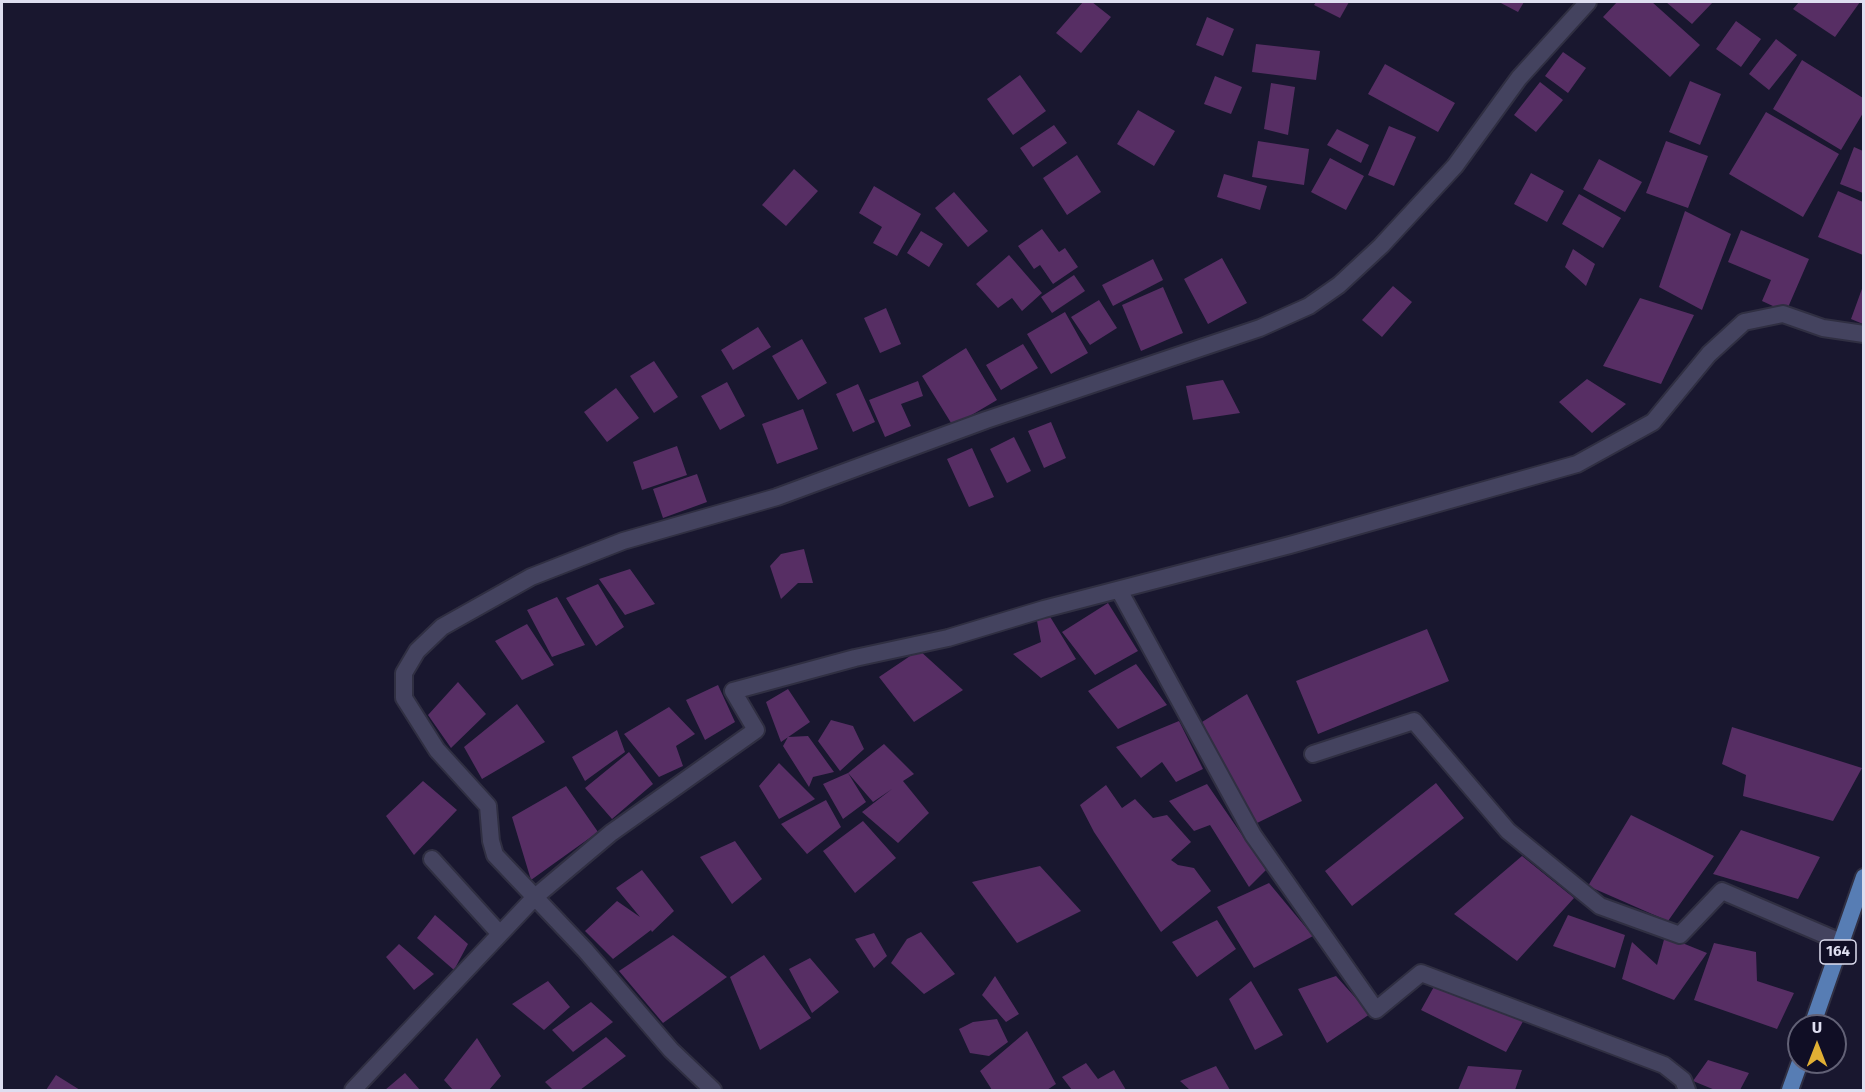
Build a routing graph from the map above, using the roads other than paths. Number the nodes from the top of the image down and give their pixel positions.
1 (1588, 2) edge
2 (1863, 334) edge
3 (1119, 590) junction
4 (1313, 754) dead end
5 (432, 859) dead end
6 (1863, 878) edge
7 (534, 897) junction
8 (500, 934) junction
9 (1841, 942) junction
10 (1816, 1014) edge
11 (1796, 1074) edge
12 (353, 1090) edge
13 (713, 1090) edge
14 (1687, 1090) edge
15 (1790, 1090) edge

1 - 7 street
2 - 3 street
3 - 7 street
3 - 14 street
4 - 9 street
5 - 8 street
6 - 9 main road, 164
7 - 8 street
7 - 13 street
8 - 12 street
9 - 10 main road, 164
11 - 15 main road

